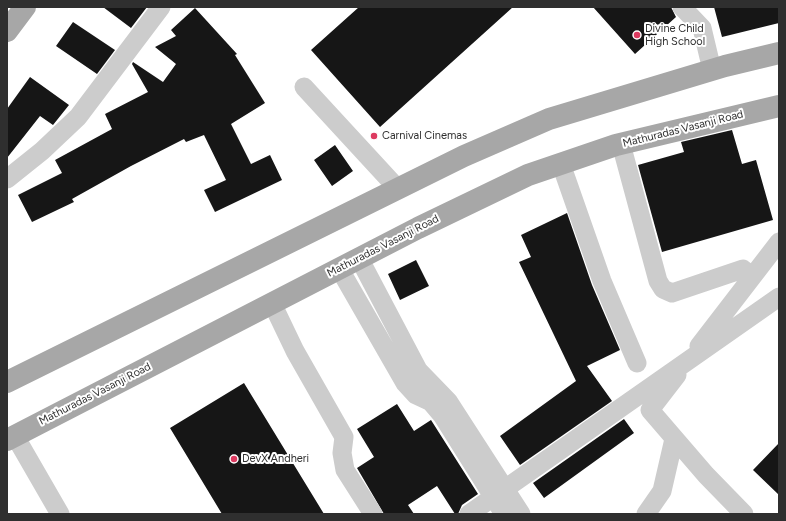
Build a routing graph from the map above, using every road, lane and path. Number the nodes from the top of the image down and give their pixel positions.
1 (25, 7) edge
2 (161, 7) edge
3 (682, 7) edge
4 (7, 31) edge
5 (779, 53) edge
6 (712, 70) junction
7 (304, 87) dead end
8 (779, 106) edge
9 (621, 144) junction
10 (561, 164) junction
11 (7, 179) edge
12 (398, 189) junction
13 (779, 242) edge
14 (359, 258) junction
15 (339, 268) junction
16 (743, 269) dead end
17 (779, 296) edge
18 (272, 303) junction
19 (637, 362) dead end
20 (7, 382) edge
21 (11, 438) edge
22 (674, 439) junction
23 (60, 514) edge
24 (373, 514) edge
25 (469, 514) edge
26 (504, 514) edge
27 (521, 514) edge
28 (646, 514) edge
29 (744, 514) edge

1 - 4 main road
2 - 11 street
3 - 6 street
5 - 6 main road
6 - 12 main road
7 - 12 street
8 - 9 main road, Mathuradas Vasanji Road
9 - 10 main road, Mathuradas Vasanji Road
9 - 16 street
10 - 14 main road, Mathuradas Vasanji Road
10 - 19 street
12 - 20 main road
13 - 22 street
14 - 15 main road, Mathuradas Vasanji Road
14 - 27 street
15 - 18 main road, Mathuradas Vasanji Road
15 - 26 street
17 - 25 street
18 - 21 main road, Mathuradas Vasanji Road
18 - 24 street
21 - 23 street
22 - 28 street
22 - 29 street

